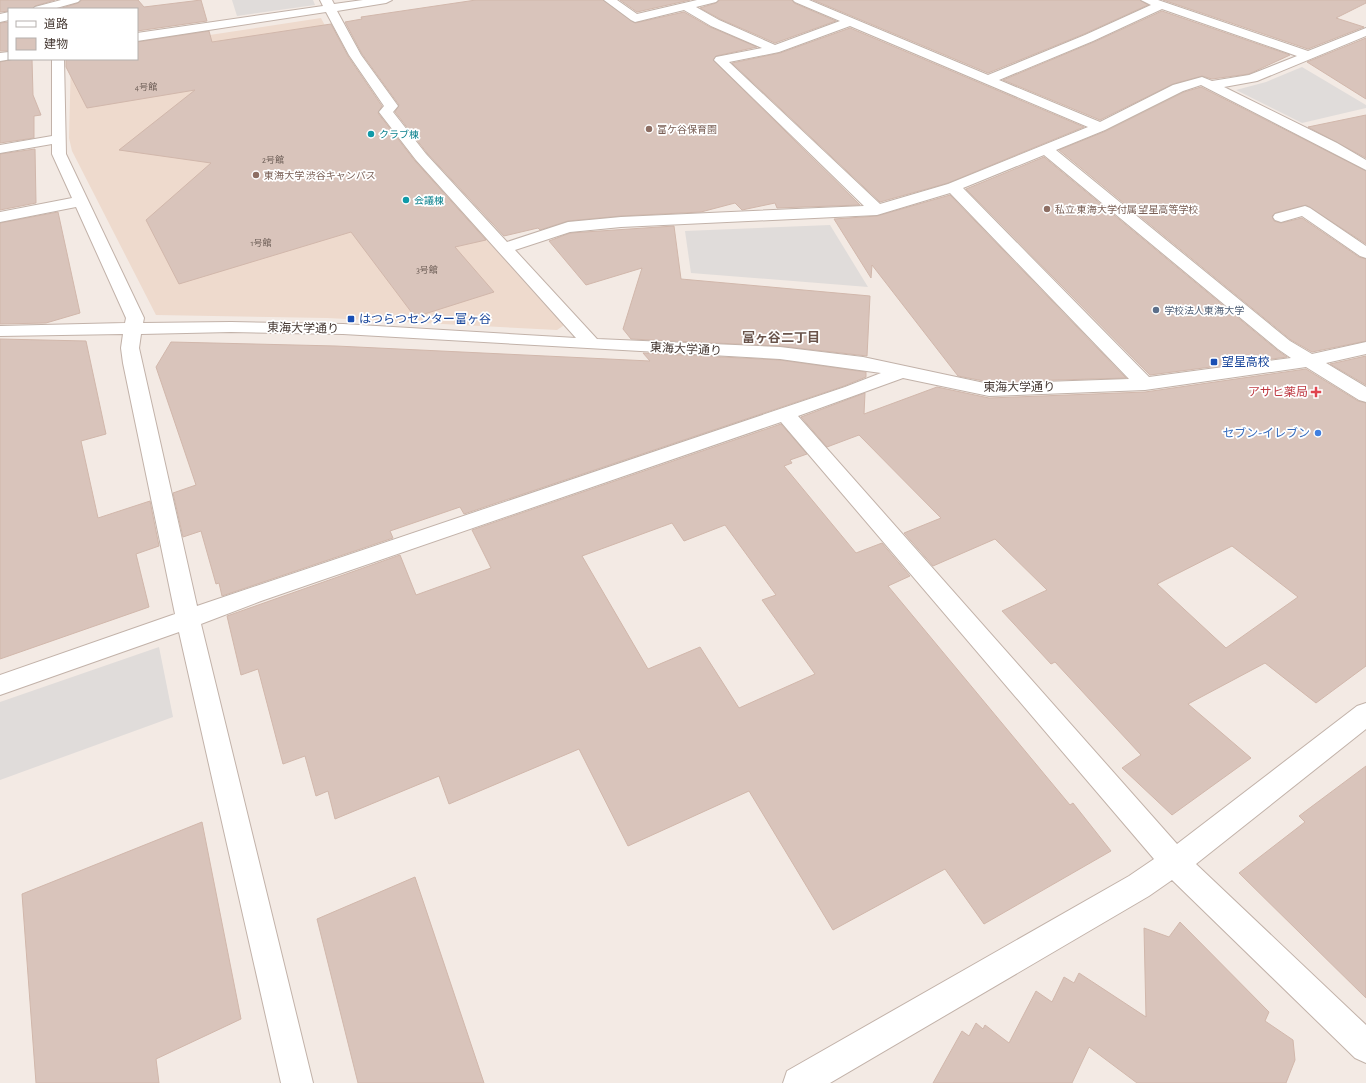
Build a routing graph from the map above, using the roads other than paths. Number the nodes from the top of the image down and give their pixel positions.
1 (74, 0) edge
2 (386, 0) edge
3 (610, 0) edge
4 (712, 0) edge
5 (799, 0) edge
6 (1146, 0) edge
7 (328, 4) edge
8 (59, 5) edge
9 (1161, 5) junction
10 (686, 6) junction
11 (44, 8) edge
12 (849, 22) junction
13 (1366, 32) edge
14 (138, 37) edge
15 (775, 48) junction
16 (1307, 55) junction
17 (58, 60) edge
18 (987, 80) junction
19 (1207, 83) junction
20 (1100, 127) junction
21 (59, 140) junction
22 (0, 149) edge
23 (1046, 149) junction
24 (1366, 166) edge
25 (953, 186) junction
26 (81, 201) junction
27 (877, 210) junction
28 (0, 217) edge
29 (1281, 217) dead end
30 (505, 248) junction
31 (1366, 252) edge
32 (132, 329) junction
33 (0, 331) edge
34 (592, 344) junction
35 (1366, 348) edge
36 (1308, 361) junction
37 (900, 372) junction
38 (1145, 384) junction
39 (1366, 396) edge
40 (784, 414) junction
41 (188, 618) junction
42 (0, 684) edge
43 (1366, 714) edge
44 (1175, 863) junction
45 (1366, 1047) edge
46 (297, 1083) edge
47 (798, 1083) edge

1 - 8 street
2 - 7 street
3 - 10 street
4 - 10 street
5 - 12 street
6 - 9 street
7 - 14 street
7 - 30 street
8 - 11 street
9 - 16 street
9 - 18 street
10 - 15 street
12 - 15 street
12 - 18 street
13 - 16 street
15 - 27 street
16 - 19 street
17 - 21 street
18 - 20 street
19 - 20 street
19 - 24 street
20 - 23 street
21 - 22 street
21 - 26 street
23 - 25 street
23 - 36 street
25 - 27 street
25 - 38 street
26 - 28 street
26 - 32 street
27 - 30 street
29 - 31 street
30 - 34 street
32 - 33 street, 東海大学通り
32 - 34 street, 東海大学通り
32 - 41 street
34 - 37 street, 東海大学通り
35 - 36 street, 東海大学通り
36 - 38 street, 東海大学通り
36 - 39 street
37 - 38 street, 東海大学通り
37 - 40 street
40 - 41 street
40 - 44 street
41 - 42 street
41 - 46 street
43 - 44 street
44 - 45 street
44 - 47 street

